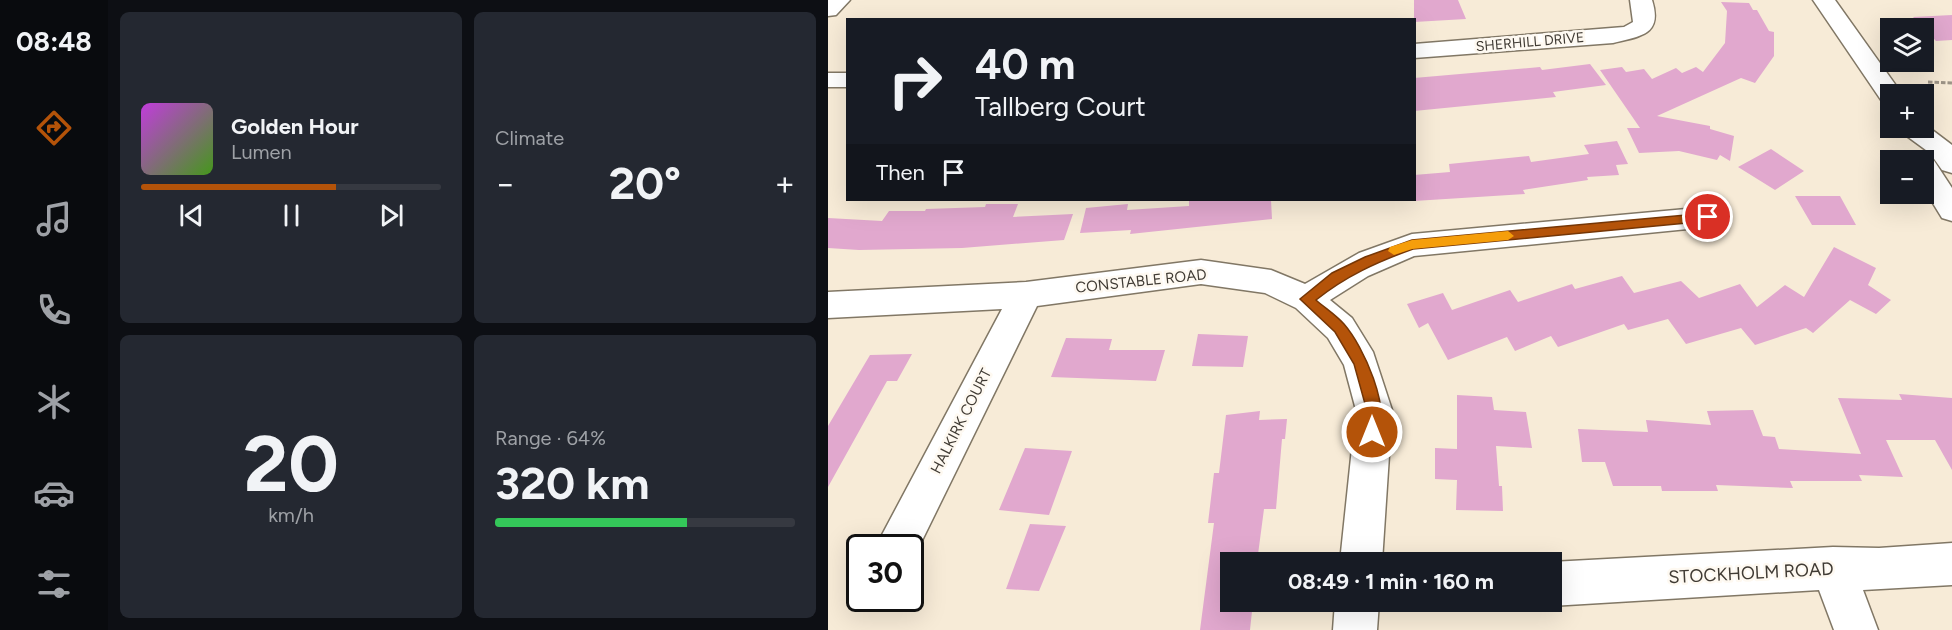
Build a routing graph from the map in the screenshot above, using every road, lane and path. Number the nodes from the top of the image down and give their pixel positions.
1 (839, 0) edge
2 (1641, 0) edge
3 (1824, 0) edge
4 (828, 10) edge
5 (1416, 51) edge
6 (828, 80) edge
7 (846, 80) edge
8 (1928, 82) dead end
9 (1952, 83) edge
10 (1882, 84) edge
11 (1927, 138) edge
12 (1952, 164) edge
13 (1934, 182) edge
14 (1952, 211) edge
15 (1708, 217) dead end
16 (1026, 295) junction
17 (1307, 299) junction
18 (828, 305) edge
19 (903, 534) edge
20 (1361, 552) edge
21 (1952, 564) edge
22 (1833, 568) junction
23 (1562, 583) edge
24 (1356, 612) edge
25 (1355, 630) edge
26 (1856, 630) edge

1 - 4 street
2 - 5 street, SHERHILL DRIVE
3 - 10 street
6 - 7 street
8 - 9 path
11 - 12 street
13 - 14 street
15 - 17 street
16 - 17 street, CONSTABLE ROAD
16 - 18 street, CONSTABLE ROAD
16 - 19 street, HALKIRK COURT
17 - 20 street, CONSTABLE ROAD
21 - 22 street, STOCKHOLM ROAD
22 - 23 street, STOCKHOLM ROAD
22 - 26 street
24 - 25 street

